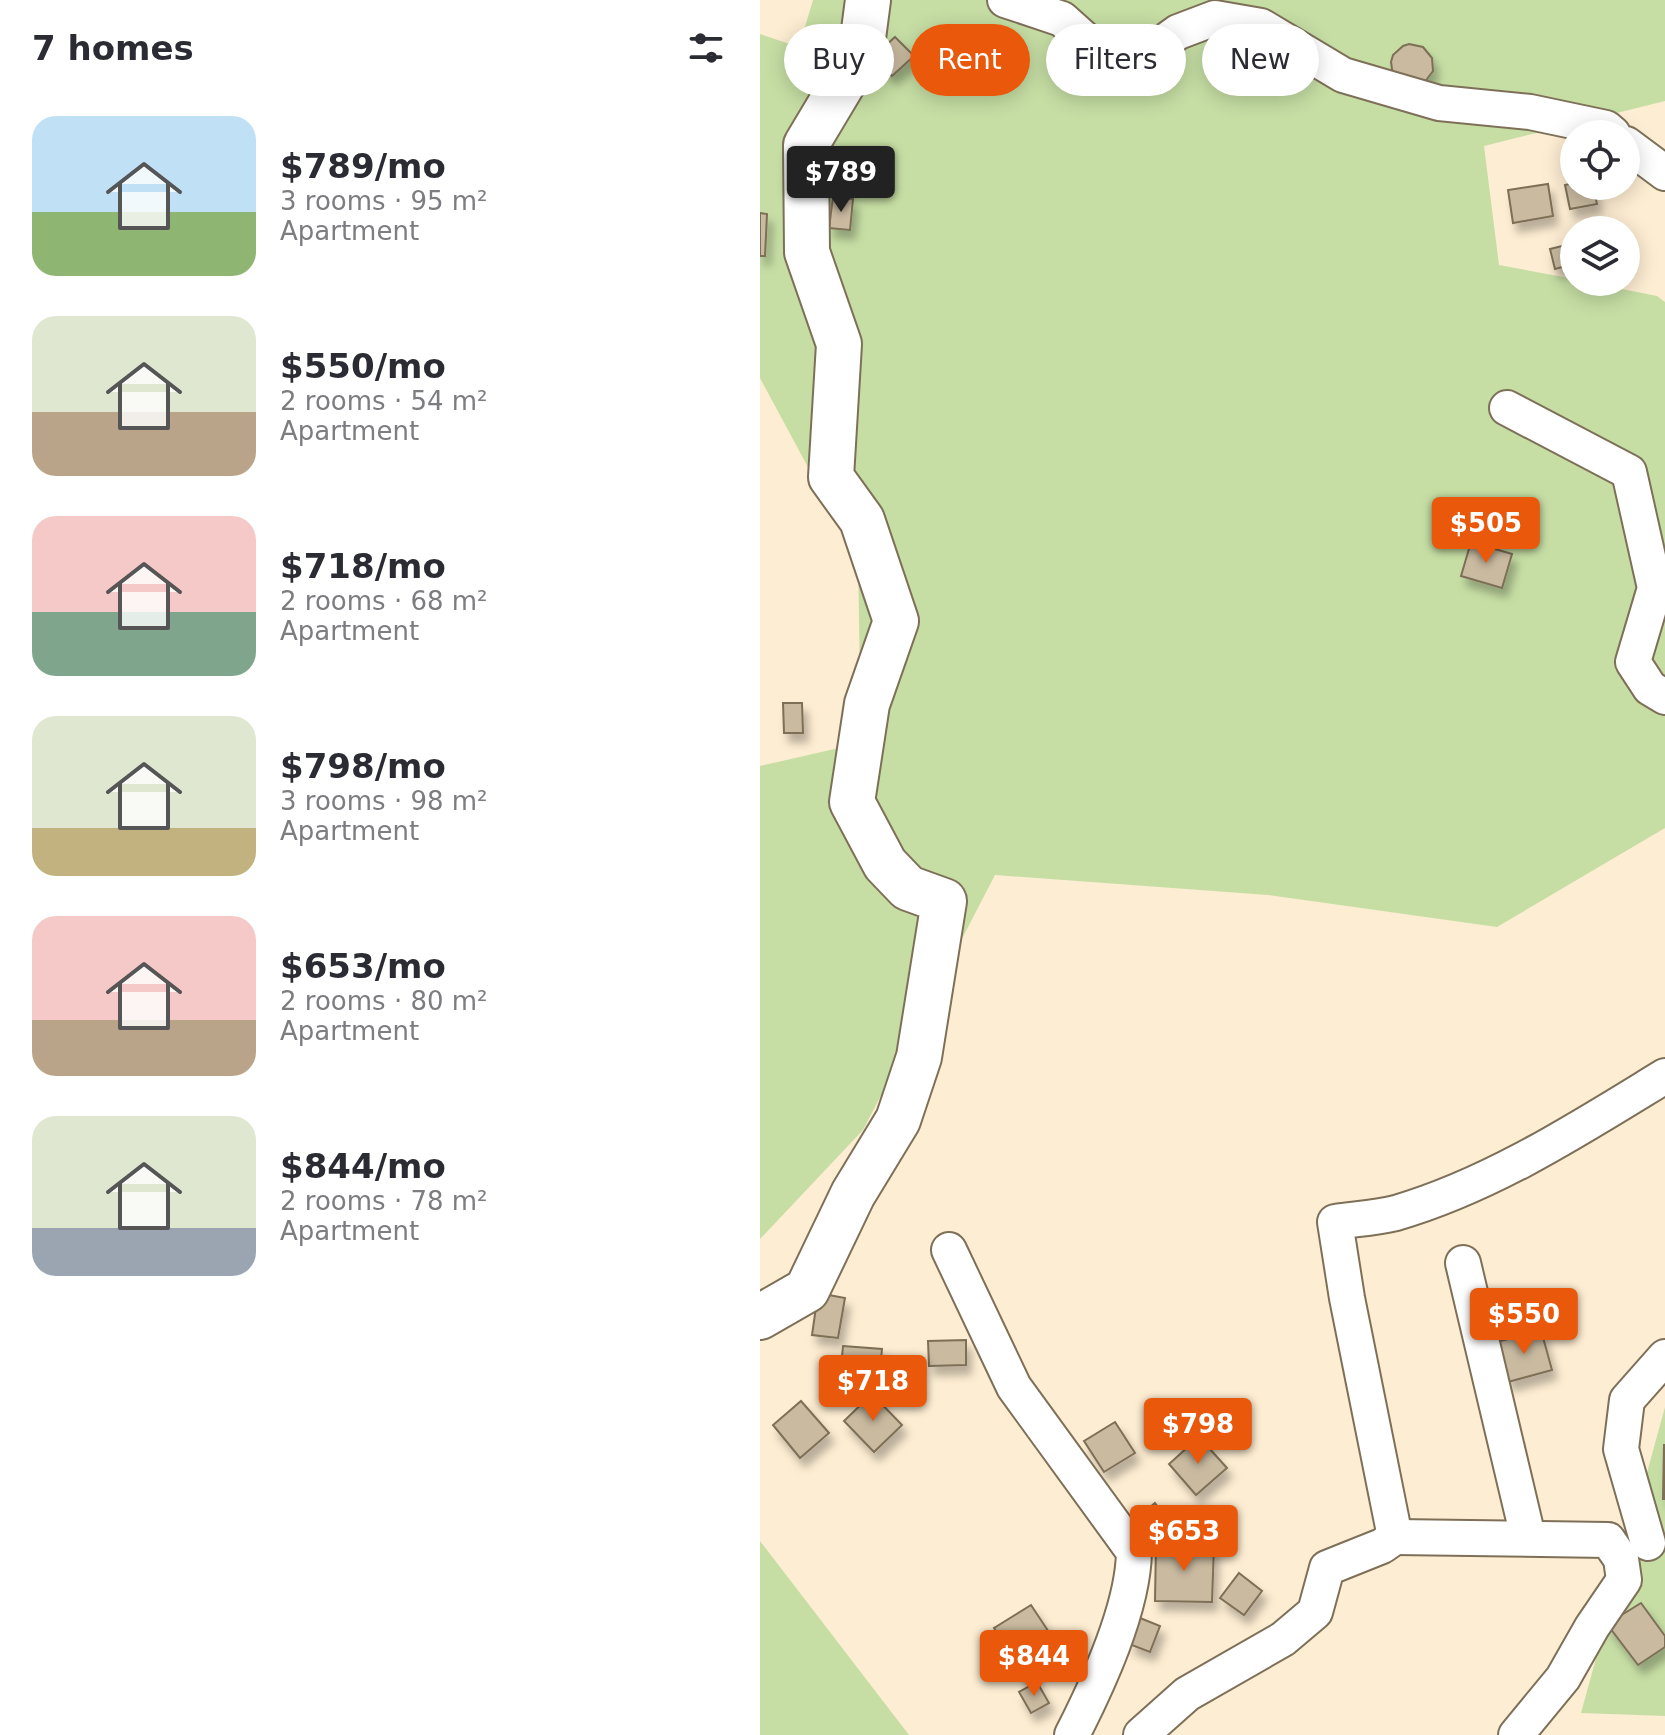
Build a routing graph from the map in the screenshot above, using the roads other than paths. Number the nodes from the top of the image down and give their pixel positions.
1 (868, 0) edge
2 (1005, 0) edge
3 (1568, 120) edge
4 (1640, 154) edge
5 (1665, 173) edge
6 (1507, 408) dead end
7 (1665, 697) edge
8 (1665, 1076) edge
9 (949, 1250) dead end
10 (1463, 1263) dead end
11 (760, 1317) edge
12 (1665, 1357) edge
13 (1395, 1537) junction
14 (1528, 1537) junction
15 (1645, 1545) edge
16 (1072, 1735) edge
17 (1141, 1735) edge
18 (1516, 1735) edge

1 - 11 street
2 - 3 street
4 - 5 street
6 - 7 street
8 - 13 street
9 - 16 street
10 - 14 street
12 - 15 street
13 - 14 street
13 - 17 street
14 - 15 street
15 - 18 street

